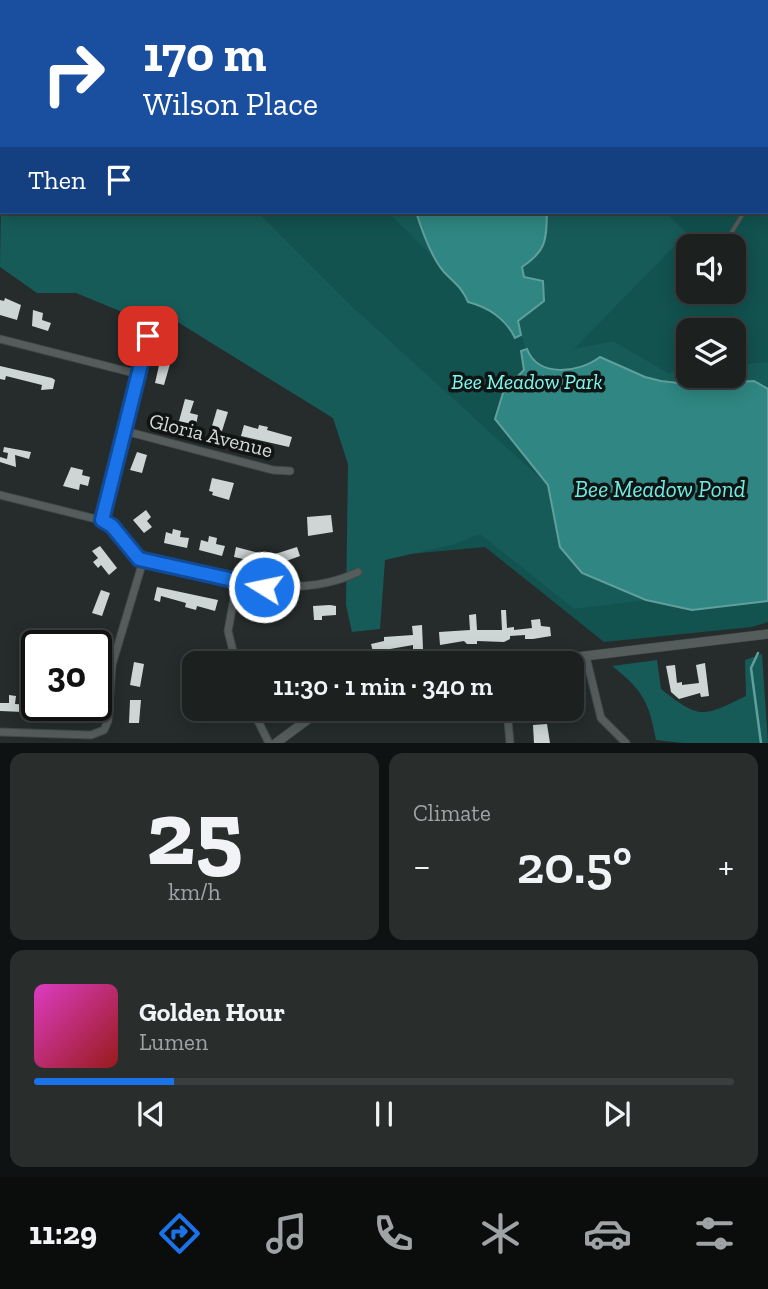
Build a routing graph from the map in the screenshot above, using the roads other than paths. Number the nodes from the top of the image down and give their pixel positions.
1 (743, 214) edge
2 (731, 234) edge
3 (148, 336) dead end
4 (0, 340) edge
5 (138, 374) junction
6 (125, 431) junction
7 (290, 471) dead end
8 (0, 495) edge
9 (102, 520) junction
10 (143, 561) junction
11 (358, 572) dead end
12 (237, 582) junction
13 (768, 634) edge
14 (233, 651) edge
15 (586, 657) joint
16 (258, 721) edge
17 (306, 721) edge
18 (508, 721) edge
19 (0, 732) edge
20 (270, 743) edge
21 (276, 743) edge
22 (510, 743) edge
23 (626, 743) edge

1 - 2 lane
3 - 5 street
4 - 5 street
5 - 6 street
6 - 7 street, Gloria Avenue
6 - 9 street
8 - 9 street
9 - 10 street
10 - 12 street
10 - 19 street
11 - 12 street
12 - 14 street
13 - 15 street
15 - 23 street
16 - 20 street
17 - 21 street
18 - 22 street

